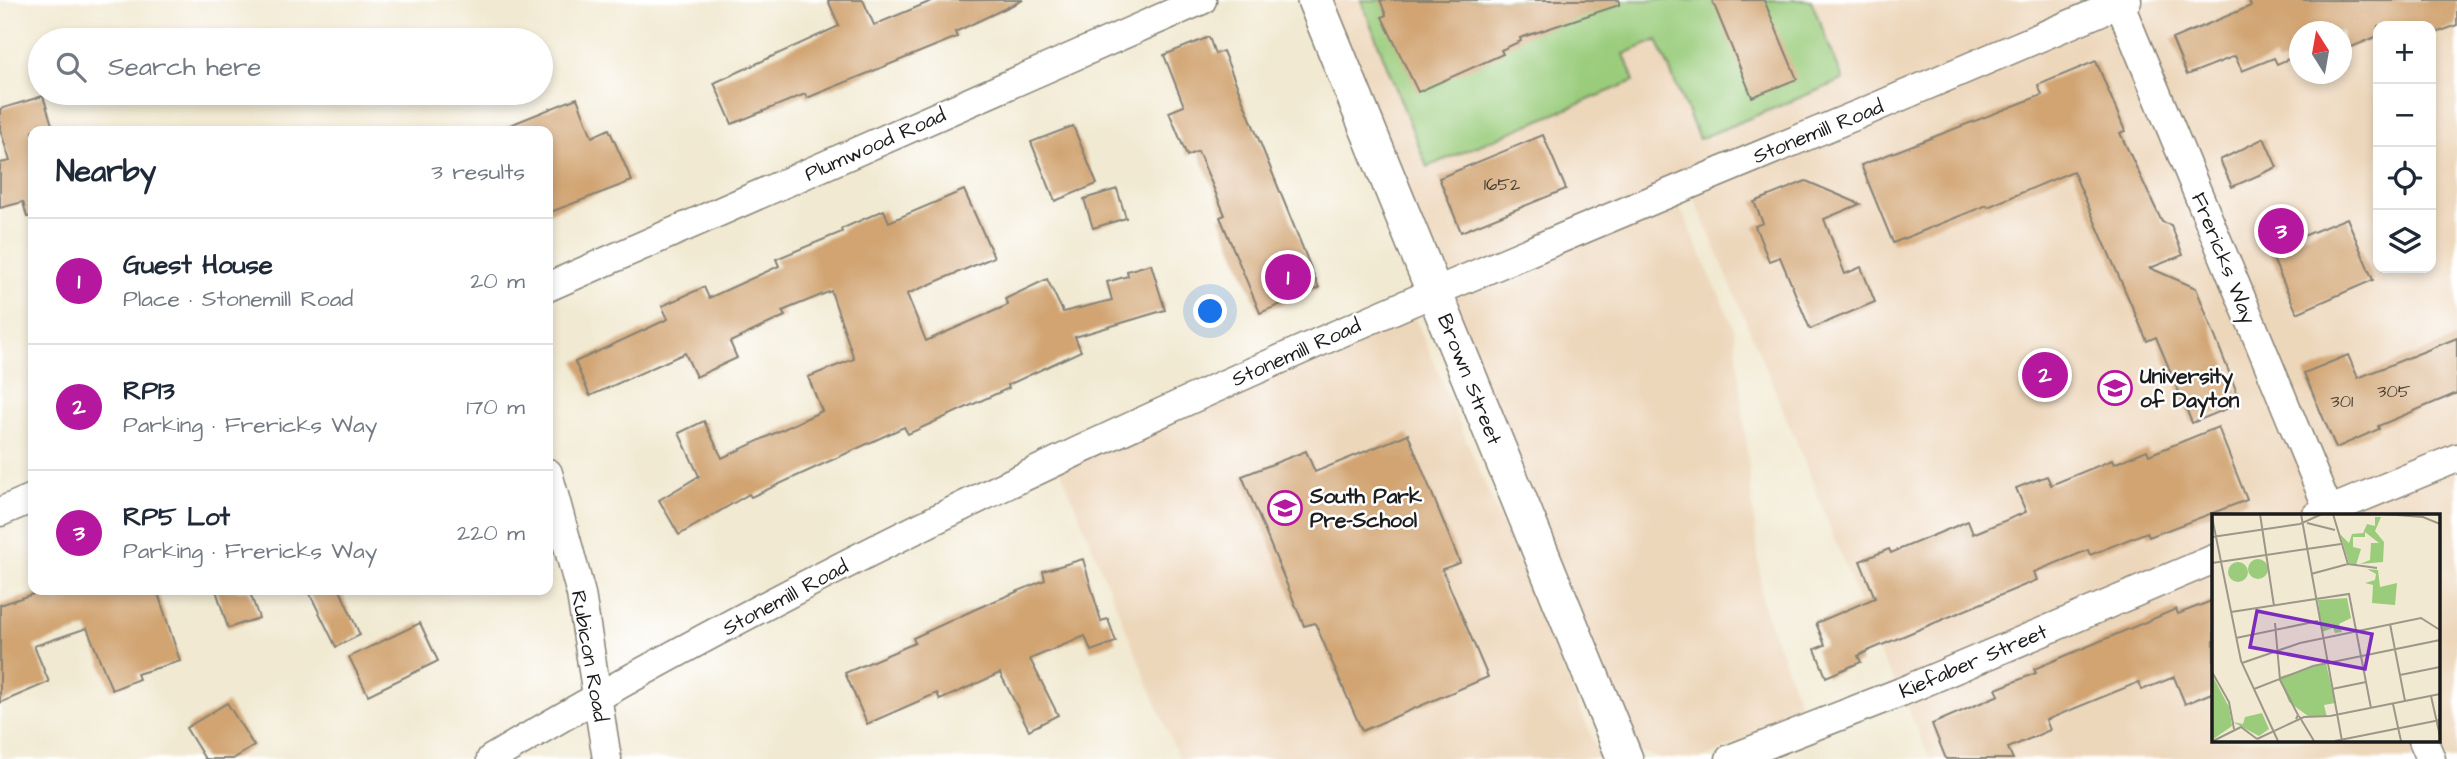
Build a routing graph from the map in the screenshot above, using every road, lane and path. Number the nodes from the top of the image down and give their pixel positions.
1 (1202, 0) edge
2 (1315, 0) edge
3 (2121, 1) edge
4 (553, 285) edge
5 (1435, 290) junction
6 (2457, 458) edge
7 (553, 491) edge
8 (28, 500) edge
9 (0, 512) edge
10 (2325, 514) edge
11 (2212, 560) edge
12 (599, 694) junction
13 (2424, 742) edge
14 (491, 759) edge
15 (607, 759) edge
16 (1625, 759) edge
17 (1730, 759) edge
18 (2431, 759) edge

1 - 4 street, Plumwood Road
2 - 5 street, Brown Street
3 - 5 street, Stonemill Road
3 - 10 street, Frericks Way
5 - 12 street, Stonemill Road
5 - 16 street, Brown Street
6 - 10 street
7 - 12 street, Rubicon Road
8 - 9 street
11 - 17 street, Kiefaber Street
12 - 14 street, Stonemill Road
12 - 15 street, Rubicon Road
13 - 18 street

